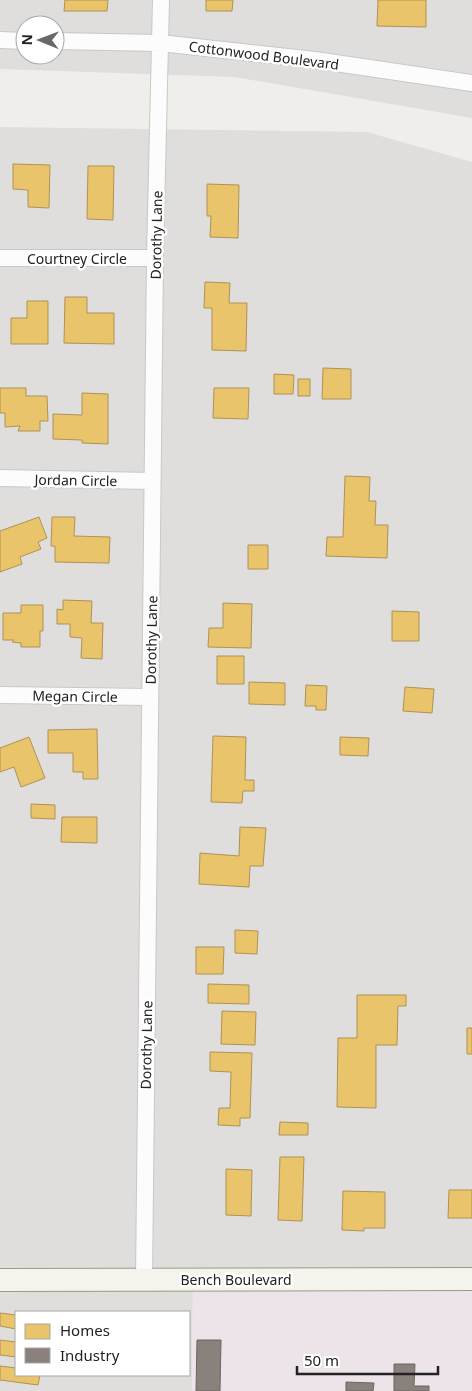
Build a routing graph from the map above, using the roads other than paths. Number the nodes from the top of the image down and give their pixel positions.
1 (161, 0) edge
2 (0, 40) edge
3 (15, 41) edge
4 (65, 41) edge
5 (160, 43) junction
6 (472, 83) edge
7 (0, 258) edge
8 (155, 258) junction
9 (0, 478) edge
10 (152, 481) junction
11 (0, 695) edge
12 (150, 697) junction
13 (472, 1279) edge
14 (0, 1280) edge
15 (144, 1280) junction

1 - 5 street, Dorothy Lane
2 - 3 street
4 - 5 street, Cottonwood Boulevard
5 - 6 street, Cottonwood Boulevard
5 - 8 street, Dorothy Lane
7 - 8 street, Courtney Circle
8 - 10 street, Dorothy Lane
9 - 10 street, Jordan Circle
10 - 12 street, Dorothy Lane
11 - 12 street, Megan Circle
12 - 15 street, Dorothy Lane
13 - 15 main road, Bench Boulevard
14 - 15 main road, Bench Boulevard

